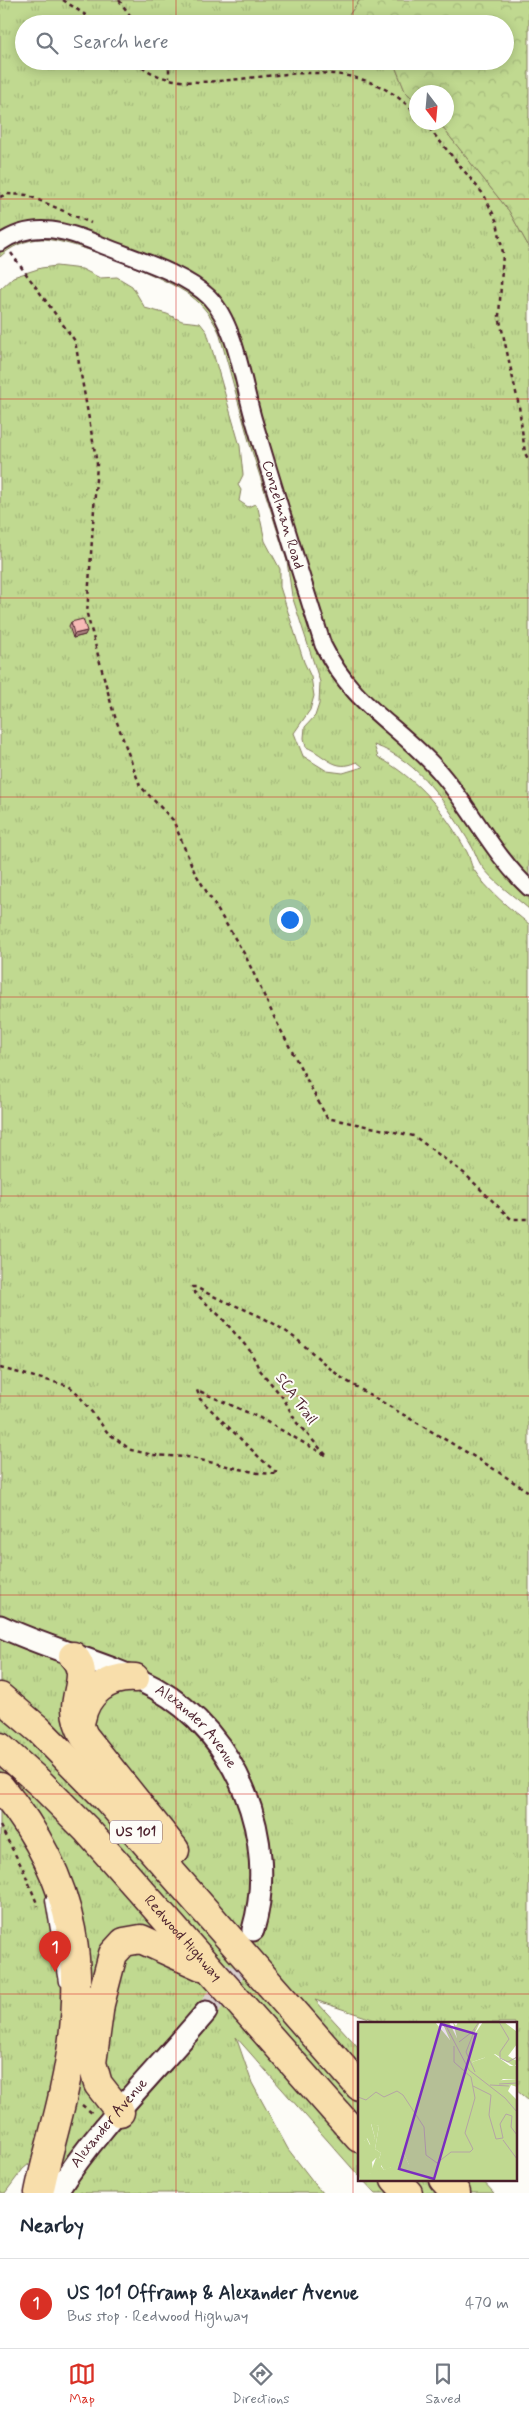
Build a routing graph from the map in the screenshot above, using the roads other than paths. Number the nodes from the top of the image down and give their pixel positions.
1 (1, 243) edge
2 (529, 888) edge
3 (0, 1626) edge
4 (73, 1656) junction
5 (135, 1678) junction
6 (0, 1697) edge
7 (81, 1730) junction
8 (0, 1747) edge
9 (0, 1787) edge
10 (33, 1830) junction
11 (47, 1882) dead end
12 (48, 1892) dead end
13 (253, 1930) tunnel mouth
14 (210, 1970) junction
15 (263, 1976) junction
16 (206, 2012) tunnel mouth
17 (74, 2016) junction
18 (358, 2085) edge
19 (114, 2119) junction
20 (358, 2137) edge
21 (396, 2180) edge
22 (444, 2180) edge
23 (39, 2193) edge
24 (56, 2193) edge
25 (408, 2193) edge
26 (456, 2193) edge

1 - 2 street, Conzelman Road
3 - 4 main road, Alexander Avenue
4 - 5 main road, Alexander Avenue
4 - 7 highway
5 - 7 highway
5 - 13 main road, Alexander Avenue
6 - 15 highway, US 101
7 - 15 highway
8 - 14 highway, Redwood Highway / US 101
9 - 10 highway
10 - 11 lane
10 - 17 highway
12 - 17 lane
14 - 19 highway
14 - 20 highway, Redwood Highway / US 101
15 - 18 highway, US 101
16 - 19 main road, Alexander Avenue
17 - 19 highway
17 - 23 highway
19 - 24 main road, Alexander Avenue
21 - 25 highway
22 - 26 highway

